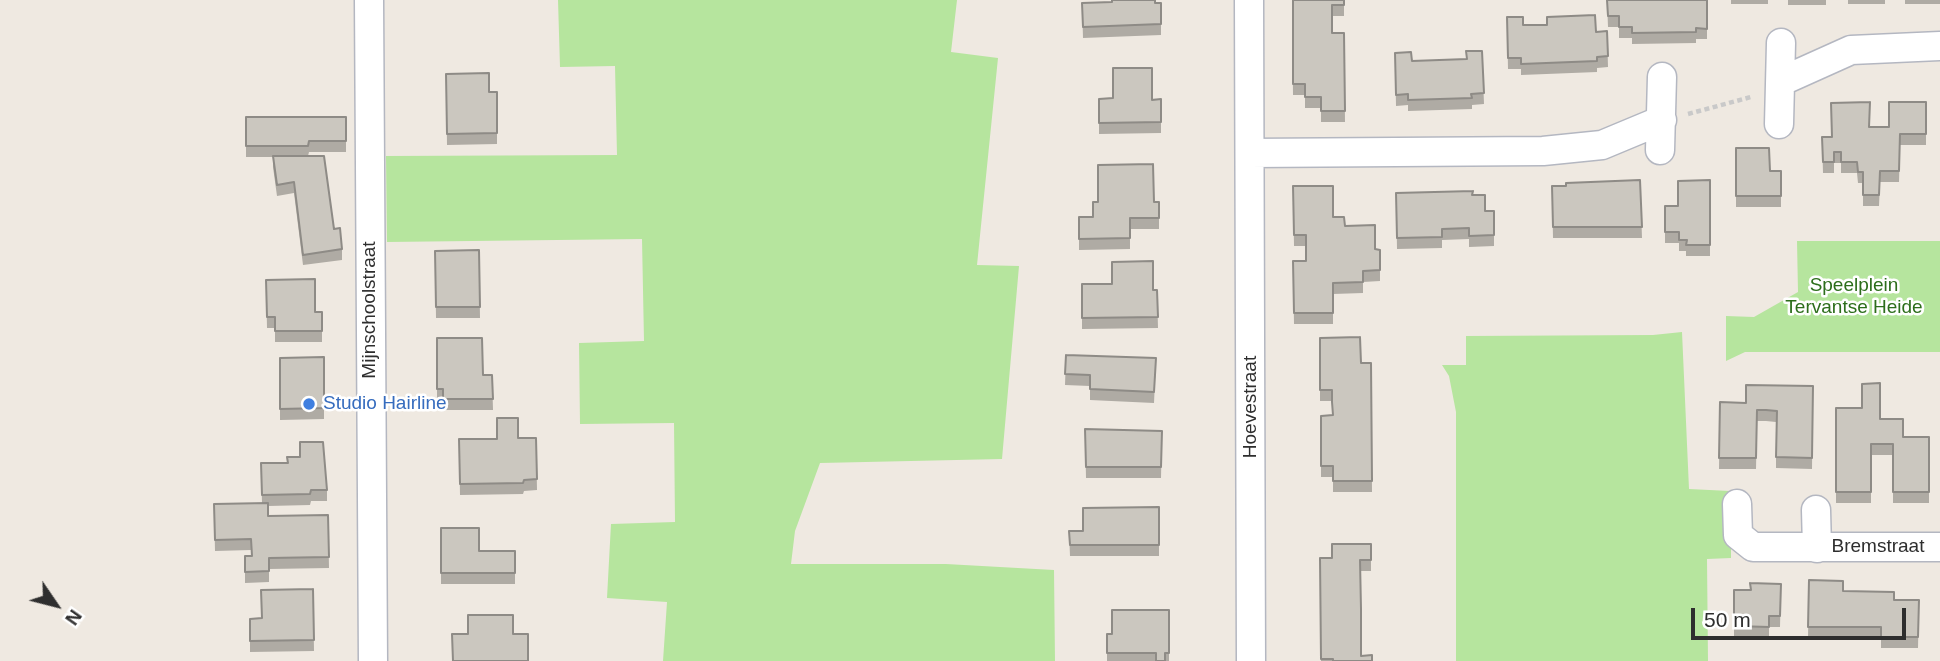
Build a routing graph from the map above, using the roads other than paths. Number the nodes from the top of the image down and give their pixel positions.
1 (369, 0) edge
2 (1249, 0) edge
3 (1781, 43) dead end
4 (1940, 46) edge
5 (1662, 77) dead end
6 (1782, 80) junction
7 (1661, 120) junction
8 (1779, 124) dead end
9 (1660, 150) dead end
10 (1250, 153) junction
11 (1737, 505) dead end
12 (1816, 510) dead end
13 (1940, 547) edge
14 (1816, 548) junction
15 (373, 661) edge
16 (1251, 661) edge

1 - 15 street, Mijnschoolstraat
2 - 10 street, Hoevestraat
3 - 6 street
4 - 6 street
5 - 7 street
6 - 8 street
7 - 9 street
7 - 10 street
10 - 16 street, Hoevestraat
11 - 14 street, Bremstraat
12 - 14 street, Bremstraat
13 - 14 street, Bremstraat

